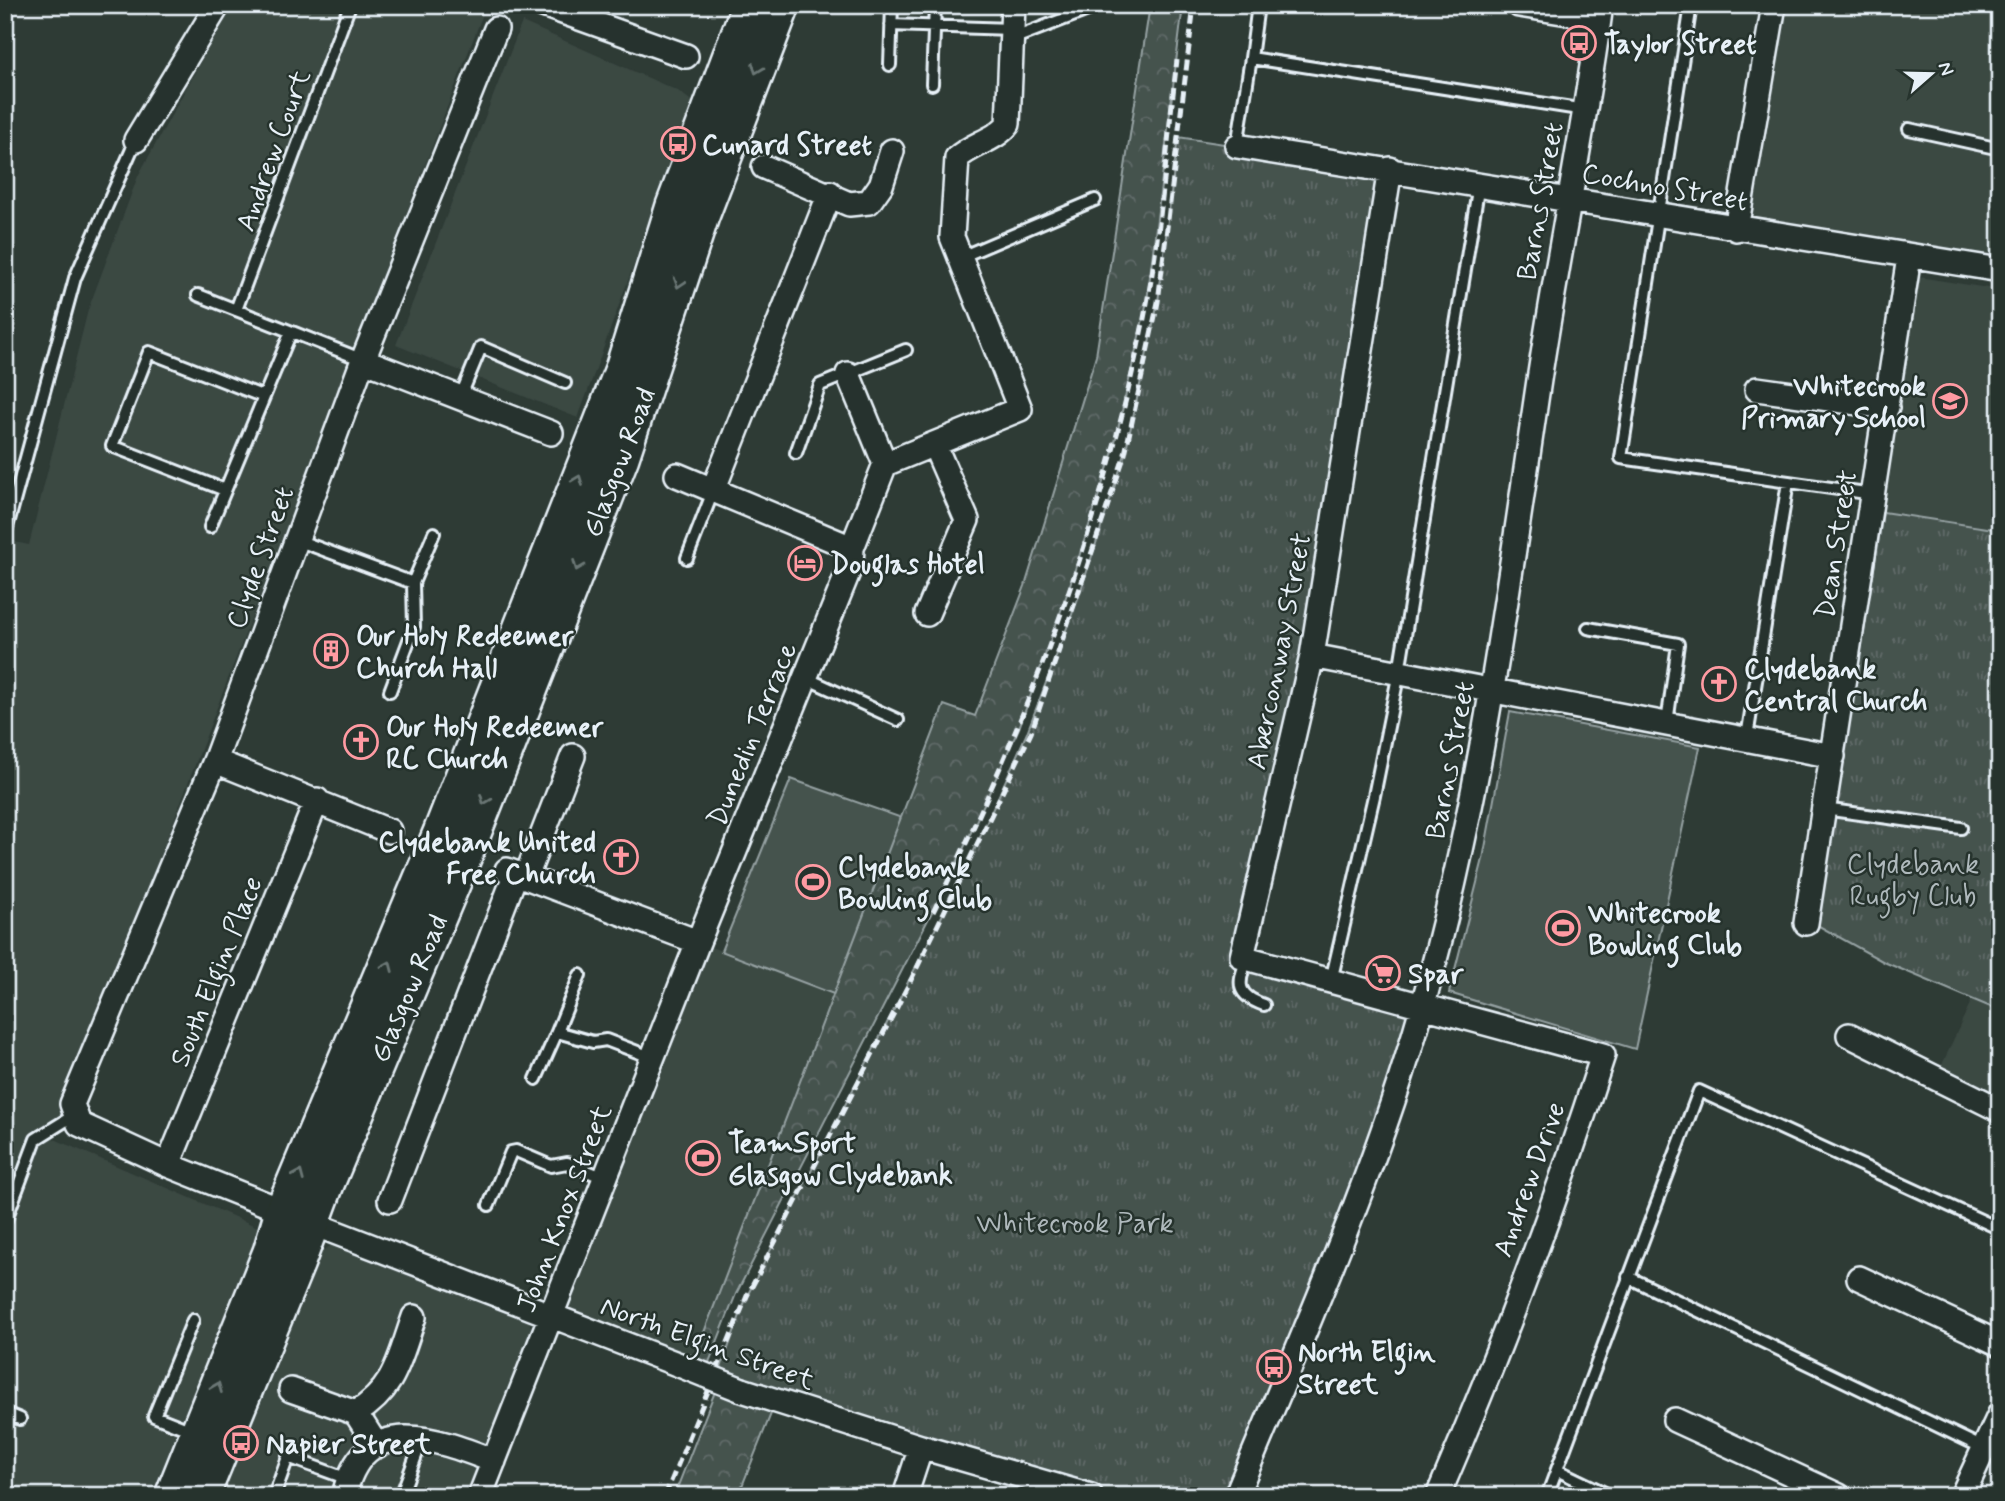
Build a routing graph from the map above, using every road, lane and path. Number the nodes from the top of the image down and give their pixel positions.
1 (218, 5) edge
2 (350, 5) edge
3 (543, 5) edge
4 (750, 5) edge
5 (782, 5) edge
6 (892, 5) edge
7 (935, 5) edge
8 (1013, 5) edge
9 (1101, 5) edge
10 (1258, 5) edge
11 (1518, 5) edge
12 (1691, 5) edge
13 (1774, 5) edge
14 (1600, 12) edge
15 (891, 24) junction
16 (935, 26) junction
17 (496, 29) dead end
18 (1012, 34) junction
19 (686, 56) dead end
20 (1251, 58) junction
21 (890, 65) dead end
22 (932, 83) dead end
23 (1585, 110) junction
24 (1909, 129) dead end
25 (136, 140) joint
26 (1237, 146) joint
27 (2000, 149) edge
28 (892, 151) dead end
29 (764, 167) dead end
30 (1390, 169) junction
31 (1479, 184) junction
32 (830, 194) junction
33 (1570, 198) junction
34 (1095, 200) dead end
35 (1659, 215) junction
36 (1736, 229) junction
37 (961, 257) junction
38 (1909, 257) junction
39 (2000, 270) edge
40 (198, 295) dead end
41 (236, 310) junction
42 (291, 332) junction
43 (906, 349) dead end
44 (363, 360) junction
45 (848, 374) junction
46 (565, 383) dead end
47 (1757, 389) dead end
48 (264, 397) junction
49 (460, 398) junction
50 (1887, 407) junction
51 (551, 433) dead end
52 (934, 444) junction
53 (796, 453) dead end
54 (885, 464) junction
55 (677, 475) dead end
56 (1788, 482) junction
57 (714, 488) junction
58 (225, 491) junction
59 (1873, 495) junction
60 (210, 527) dead end
61 (434, 533) dead end
62 (5, 535) edge
63 (297, 540) junction
64 (852, 548) junction
65 (687, 558) dead end
66 (413, 583) junction
67 (927, 614) dead end
68 (1588, 628) dead end
69 (1312, 656) junction
70 (1399, 672) junction
71 (806, 678) junction
72 (1493, 690) junction
73 (390, 691) dead end
74 (898, 720) dead end
75 (1667, 723) junction
76 (1747, 737) junction
77 (1833, 755) junction
78 (573, 756) dead end
79 (215, 761) junction
80 (317, 800) junction
81 (1824, 809) junction
82 (1961, 828) dead end
83 (389, 831) dead end
84 (516, 873) junction
85 (1805, 923) dead end
86 (698, 942) junction
87 (1247, 959) junction
88 (580, 975) dead end
89 (1331, 981) junction
90 (1264, 1005) dead end
91 (1423, 1005) junction
92 (557, 1032) junction
93 (1849, 1035) dead end
94 (653, 1058) junction
95 (536, 1079) dead end
96 (74, 1109) junction
97 (2000, 1110) edge
98 (168, 1165) junction
99 (607, 1179) junction
100 (390, 1200) dead end
101 (489, 1205) dead end
102 (297, 1217) junction
103 (5, 1222) edge
104 (2000, 1229) edge
105 (1628, 1277) junction
106 (1858, 1279) dead end
107 (414, 1317) dead end
108 (553, 1317) junction
109 (193, 1320) dead end
110 (2000, 1344) edge
111 (291, 1390) dead end
112 (5, 1413) edge
113 (356, 1413) junction
114 (2000, 1414) edge
115 (20, 1419) dead end
116 (1675, 1420) dead end
117 (198, 1433) junction
118 (423, 1437) junction
119 (377, 1446) junction
120 (921, 1447) junction
121 (1992, 1452) edge
122 (494, 1461) junction
123 (1557, 1470) junction
124 (1026, 1486) edge
125 (346, 1487) edge
126 (173, 1496) edge
127 (201, 1496) edge
128 (274, 1496) edge
129 (401, 1496) edge
130 (480, 1496) edge
131 (905, 1496) edge
132 (1091, 1496) edge
133 (1236, 1496) edge
134 (1438, 1496) edge
135 (1547, 1496) edge
136 (1611, 1496) edge
137 (1839, 1496) edge
138 (1962, 1496) edge

1 - 25 street
2 - 41 lane, Andrew Court
3 - 19 street
102 -> 4 main road, Glasgow Road
5 -> 102 main road, Glasgow Road
6 - 15 lane
7 - 16 lane
8 - 18 street
9 - 18 lane
10 - 20 lane
11 - 14 street
12 - 35 lane
13 - 36 street
14 - 23 street, Barns Street
15 - 16 lane
15 - 21 lane
16 - 18 lane
16 - 22 lane
17 - 44 street, Clyde Street
18 - 37 street
20 - 23 lane
20 - 26 lane
23 - 33 street, Barns Street
24 - 27 lane
25 - 62 lane
26 - 30 street, Cochno Street
28 - 32 street
29 - 32 street
30 - 31 street, Cochno Street
30 - 69 street, Aberconway Street
31 - 33 street, Cochno Street
31 - 70 lane
32 - 57 street
33 - 35 street, Cochno Street
33 - 72 street, Barns Street
34 - 37 lane
35 - 36 street, Cochno Street
35 - 56 lane
36 - 38 street, Cochno Street
37 - 52 street
38 - 39 street, Cochno Street
38 - 50 street, Dean Street
40 - 41 lane
41 - 42 lane
42 - 44 lane
42 - 48 lane
43 - 45 lane
44 - 49 street
44 - 63 street, Clyde Street
45 - 53 lane
45 - 54 street
46 - 49 lane
47 - 50 street
48 - 58 lane
48 - 58 lane
49 - 51 street
50 - 59 street, Dean Street
52 - 54 street
52 - 67 street
54 - 64 street, Dunedin Terrace
55 - 57 street
56 - 59 lane
56 - 76 lane
57 - 64 street
57 - 65 lane
58 - 60 lane
59 - 77 street, Dean Street
61 - 66 lane
63 - 66 lane
63 - 79 street, Clyde Street
64 - 71 street, Dunedin Terrace
66 - 73 lane
68 - 75 lane
69 - 70 street
69 - 87 street, Aberconway Street
70 - 72 street
70 - 89 lane
71 - 74 lane
71 - 86 street, Dunedin Terrace
72 - 75 street
72 - 91 street, Barns Street
75 - 76 street
76 - 77 street
77 - 81 street, Dean Street
78 - 84 street
79 - 80 street
79 - 96 street, Clyde Street
80 - 83 street
80 - 98 street, South Elgin Place
81 - 82 lane
81 - 85 street, Dean Street
84 - 86 street
84 - 100 street
86 - 94 street, John Knox Street
87 - 89 street
87 - 90 lane
88 - 92 lane
89 - 91 street
91 - 133 street, Barns Street
91 - 134 street, Andrew Drive
92 - 94 lane
92 - 95 lane
93 - 97 street
94 - 99 street, John Knox Street
96 - 98 street, North Elgin Street
96 - 103 lane
98 - 102 street, North Elgin Street
99 - 101 lane
99 - 108 street, John Knox Street
102 - 108 street, North Elgin Street
117 -> 102 main road, Glasgow Road
102 - 127 main road, Glasgow Road
104 - 105 lane
105 - 121 lane
105 - 123 lane
106 - 110 street
107 - 113 street
108 - 120 street, North Elgin Street, bridge
108 - 122 street, John Knox Street
109 - 117 lane
111 - 113 street
112 - 115 lane
113 - 119 street
114 - 121 street
116 - 137 street
117 - 126 main road, Glasgow Road
118 - 119 street
118 - 122 street
118 - 129 lane
119 - 125 street
120 - 124 street, North Elgin Street
120 - 131 street
121 - 138 street
122 - 130 street, John Knox Street
123 - 135 lane
123 - 136 lane
124 - 132 street, North Elgin Street
125 - 128 lane

